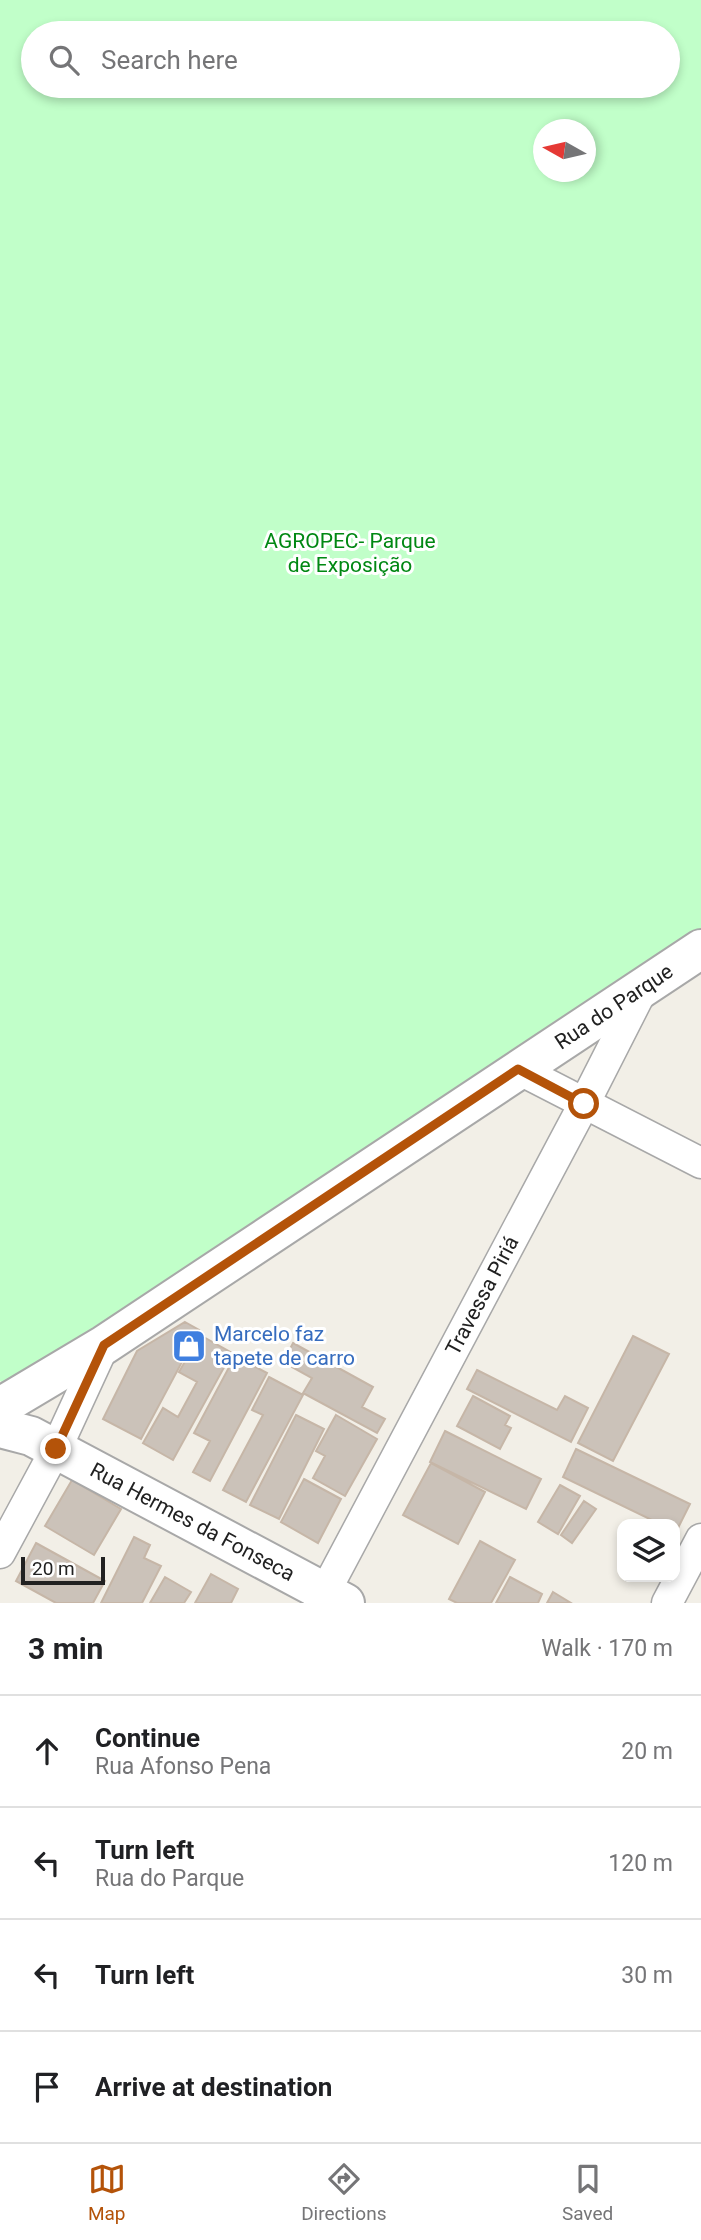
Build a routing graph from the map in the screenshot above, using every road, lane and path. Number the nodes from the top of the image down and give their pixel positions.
1 (701, 948) edge
2 (643, 988) junction
3 (518, 1069) junction
4 (584, 1104) junction
5 (701, 1163) edge
6 (104, 1345) junction
7 (16, 1419) edge
8 (701, 1539) edge
9 (0, 1553) edge
10 (329, 1599) edge
11 (667, 1603) edge

1 - 2 street, Rua do Parque
2 - 3 street, Rua do Parque
2 - 4 street, Travessa Piriá
3 - 4 street
3 - 6 street, Rua do Parque
4 - 5 street
4 - 10 street, Travessa Piriá
6 - 7 street, Rua do Parque
6 - 7 street
7 - 9 street
7 - 10 street, Rua Hermes da Fonseca
8 - 11 street

